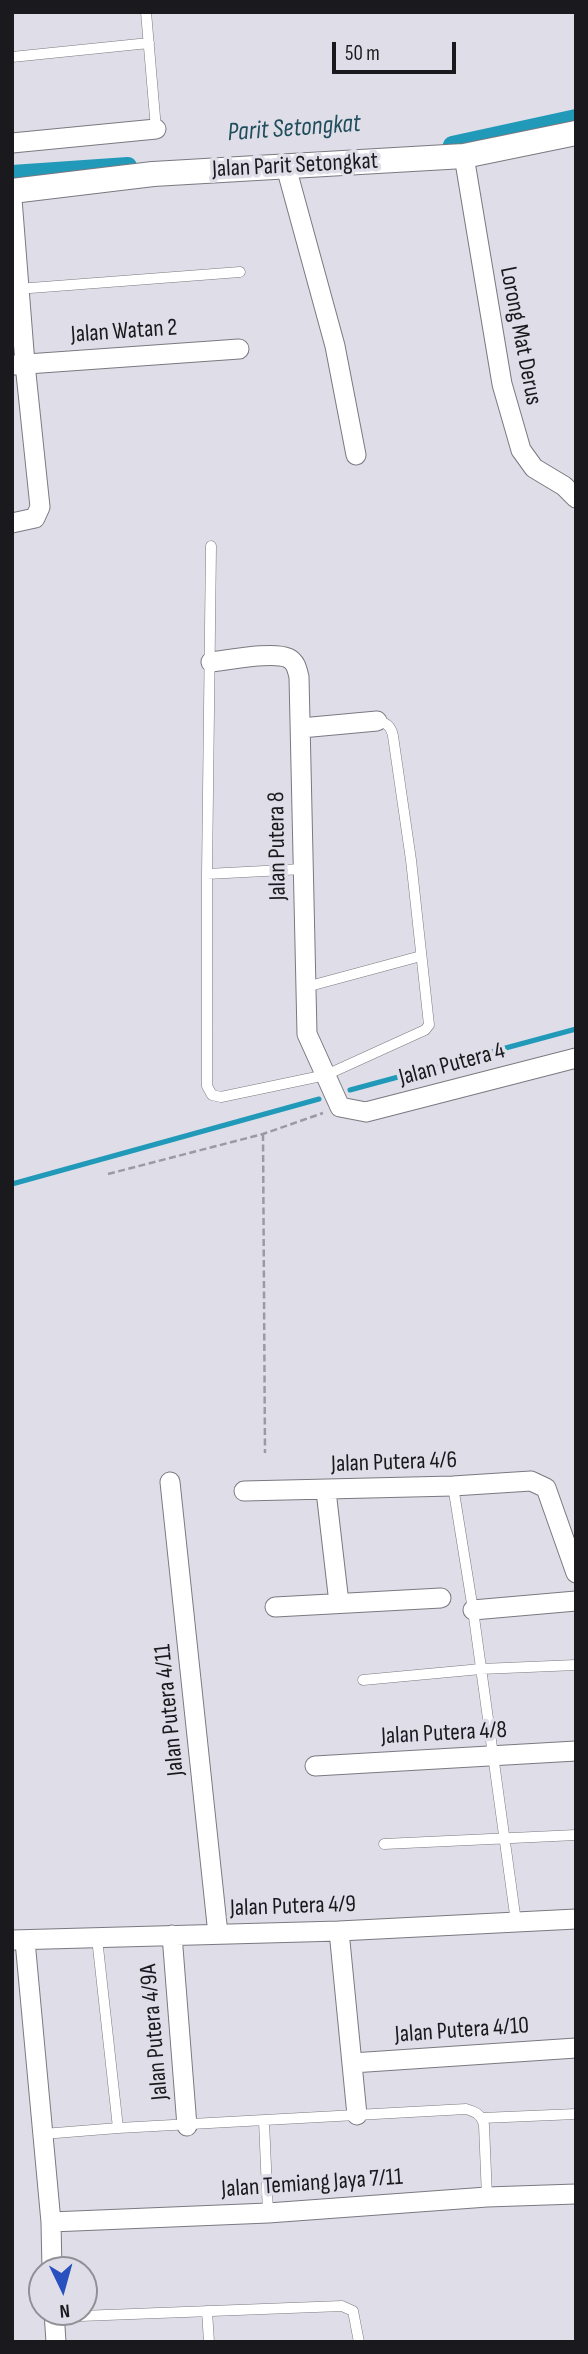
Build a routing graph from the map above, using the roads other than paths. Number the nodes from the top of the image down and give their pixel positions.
1 (146, 12) edge
2 (149, 43) junction
3 (12, 57) edge
4 (156, 129) joint
5 (576, 133) edge
6 (12, 143) edge
7 (464, 156) junction
8 (286, 167) junction
9 (12, 191) edge
10 (12, 199) edge
11 (240, 272) dead end
12 (16, 289) edge
13 (239, 349) dead end
14 (19, 364) edge
15 (356, 455) dead end
16 (576, 498) edge
17 (12, 523) edge
18 (211, 546) dead end
19 (211, 662) junction
20 (377, 721) joint
21 (300, 728) junction
22 (303, 869) junction
23 (207, 874) junction
24 (421, 956) junction
25 (306, 987) junction
26 (576, 1058) edge
27 (326, 1075) junction
28 (340, 1107) joint
29 (170, 1482) dead end
30 (453, 1486) junction
31 (243, 1491) dead end
32 (326, 1491) junction
33 (576, 1573) edge
34 (441, 1598) dead end
35 (576, 1601) edge
36 (339, 1603) junction
37 (275, 1607) dead end
38 (473, 1610) junction
39 (576, 1665) edge
40 (481, 1669) junction
41 (363, 1680) dead end
42 (576, 1751) edge
43 (493, 1756) junction
44 (315, 1766) dead end
45 (576, 1835) edge
46 (505, 1839) junction
47 (384, 1844) dead end
48 (576, 1919) edge
49 (516, 1922) junction
50 (339, 1931) junction
51 (218, 1934) junction
52 (172, 1935) junction
53 (97, 1937) junction
54 (19, 1940) edge
55 (576, 2048) edge
56 (352, 2063) junction
57 (576, 2114) edge
58 (358, 2115) junction
59 (482, 2118) junction
60 (264, 2120) junction
61 (187, 2126) junction
62 (118, 2128) junction
63 (43, 2134) junction
64 (576, 2194) edge
65 (487, 2197) junction
66 (268, 2213) junction
67 (51, 2222) junction
68 (52, 2256) edge
69 (206, 2311) junction
70 (98, 2313) edge
71 (209, 2342) edge
72 (359, 2342) edge

1 - 2 lane
2 - 3 lane
2 - 4 lane
4 - 6 street
5 - 7 street, Jalan Parit Setongkat
7 - 8 street, Jalan Parit Setongkat
7 - 16 street, Lorong Mat Derus
8 - 9 street, Jalan Parit Setongkat
8 - 15 street
10 - 12 street
11 - 12 lane
12 - 14 street
13 - 14 street, Jalan Watan 2
14 - 17 street
18 - 19 lane
19 - 21 street, Jalan Putera 8
19 - 23 lane
20 - 21 street
20 - 24 lane
21 - 22 street, Jalan Putera 8
22 - 23 lane
22 - 25 street, Jalan Putera 8
23 - 27 lane
24 - 25 lane
24 - 27 lane
25 - 27 street, Jalan Putera 8
26 - 28 street, Jalan Putera 4
27 - 28 street, Jalan Putera 8
29 - 51 street, Jalan Putera 4/11
30 - 32 street, Jalan Putera 4/6
30 - 33 street, Jalan Putera 4/6
30 - 38 lane
31 - 32 street, Jalan Putera 4/6
32 - 36 street
34 - 36 street
35 - 38 street
36 - 37 street
38 - 40 lane
39 - 40 lane
40 - 41 lane
40 - 43 lane
42 - 43 street, Jalan Putera 4/8
43 - 44 street, Jalan Putera 4/8
43 - 46 lane
45 - 46 lane
46 - 47 lane
46 - 49 lane
48 - 49 street, Jalan Putera 4/9
49 - 50 street, Jalan Putera 4/9
50 - 51 street, Jalan Putera 4/9
50 - 56 street
51 - 52 street, Jalan Putera 4/9
52 - 53 street, Jalan Putera 4/9
52 - 61 street, Jalan Putera 4/9A
53 - 54 street, Jalan Putera 4/9
53 - 62 lane
54 - 63 street
55 - 56 street, Jalan Putera 4/10
56 - 58 street
57 - 59 lane
58 - 59 lane
58 - 60 lane
59 - 65 lane
60 - 61 lane
60 - 66 lane
61 - 62 lane
62 - 63 lane
63 - 67 street
64 - 65 street, Jalan Temiang Jaya 7/11
65 - 66 street, Jalan Temiang Jaya 7/11
66 - 67 street, Jalan Temiang Jaya 7/11
67 - 68 street
69 - 70 lane
69 - 71 lane
69 - 72 lane

